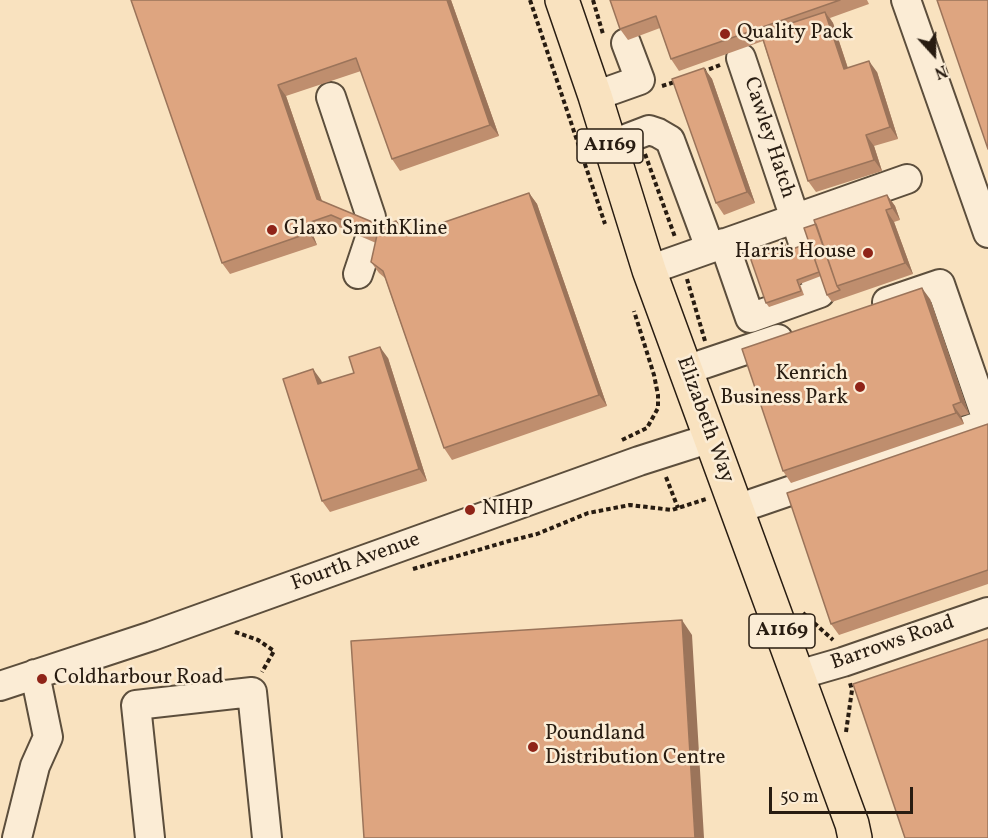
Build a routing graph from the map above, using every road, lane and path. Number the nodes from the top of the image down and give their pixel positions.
1 (530, 0) edge
2 (562, 0) edge
3 (906, 0) edge
4 (626, 43) edge
5 (741, 58) joint
6 (699, 73) edge
7 (688, 77) edge
8 (657, 88) dead end
9 (595, 96) junction
10 (331, 97) dead end
11 (610, 145) junction
12 (907, 178) dead end
13 (794, 219) junction
14 (609, 233) dead end
15 (988, 233) edge
16 (717, 246) junction
17 (649, 270) junction
18 (358, 274) dead end
19 (634, 310) dead end
20 (861, 311) edge
21 (805, 330) edge
22 (686, 370) junction
23 (711, 438) junction
24 (617, 442) dead end
25 (666, 477) dead end
26 (723, 504) junction
27 (678, 508) junction
28 (410, 570) dead end
29 (988, 612) edge
30 (236, 626) dead end
31 (35, 674) junction
32 (798, 675) junction
33 (0, 686) edge
34 (252, 692) junction
35 (20, 825) edge
36 (38, 838) edge
37 (150, 838) edge
38 (267, 838) edge
39 (855, 838) edge

1 - 14 path
2 - 9 main road, Elizabeth Way / A1169
3 - 15 street
4 - 9 street
5 - 6 path
5 - 13 street, Cawley Hatch
7 - 8 path
9 - 11 main road, Elizabeth Way / A1169
10 - 18 street
11 - 16 street
11 - 17 main road, Elizabeth Way / A1169
12 - 13 street, Cawley Hatch
13 - 16 street, Cawley Hatch
13 - 16 street
16 - 17 street, Cawley Hatch
17 - 22 main road, Elizabeth Way / A1169
19 - 24 path
20 - 26 street
21 - 22 street
22 - 23 main road, Elizabeth Way / A1169
23 - 26 main road, Elizabeth Way / A1169
23 - 31 street, Fourth Avenue
25 - 27 path
26 - 27 path
26 - 32 main road, Elizabeth Way / A1169
27 - 28 path
29 - 32 street, Barrows Road
30 - 34 path
31 - 33 street, Fourth Avenue
31 - 35 street
32 - 39 main road, Elizabeth Way / A1169
34 - 37 street
34 - 38 street
35 - 36 street

